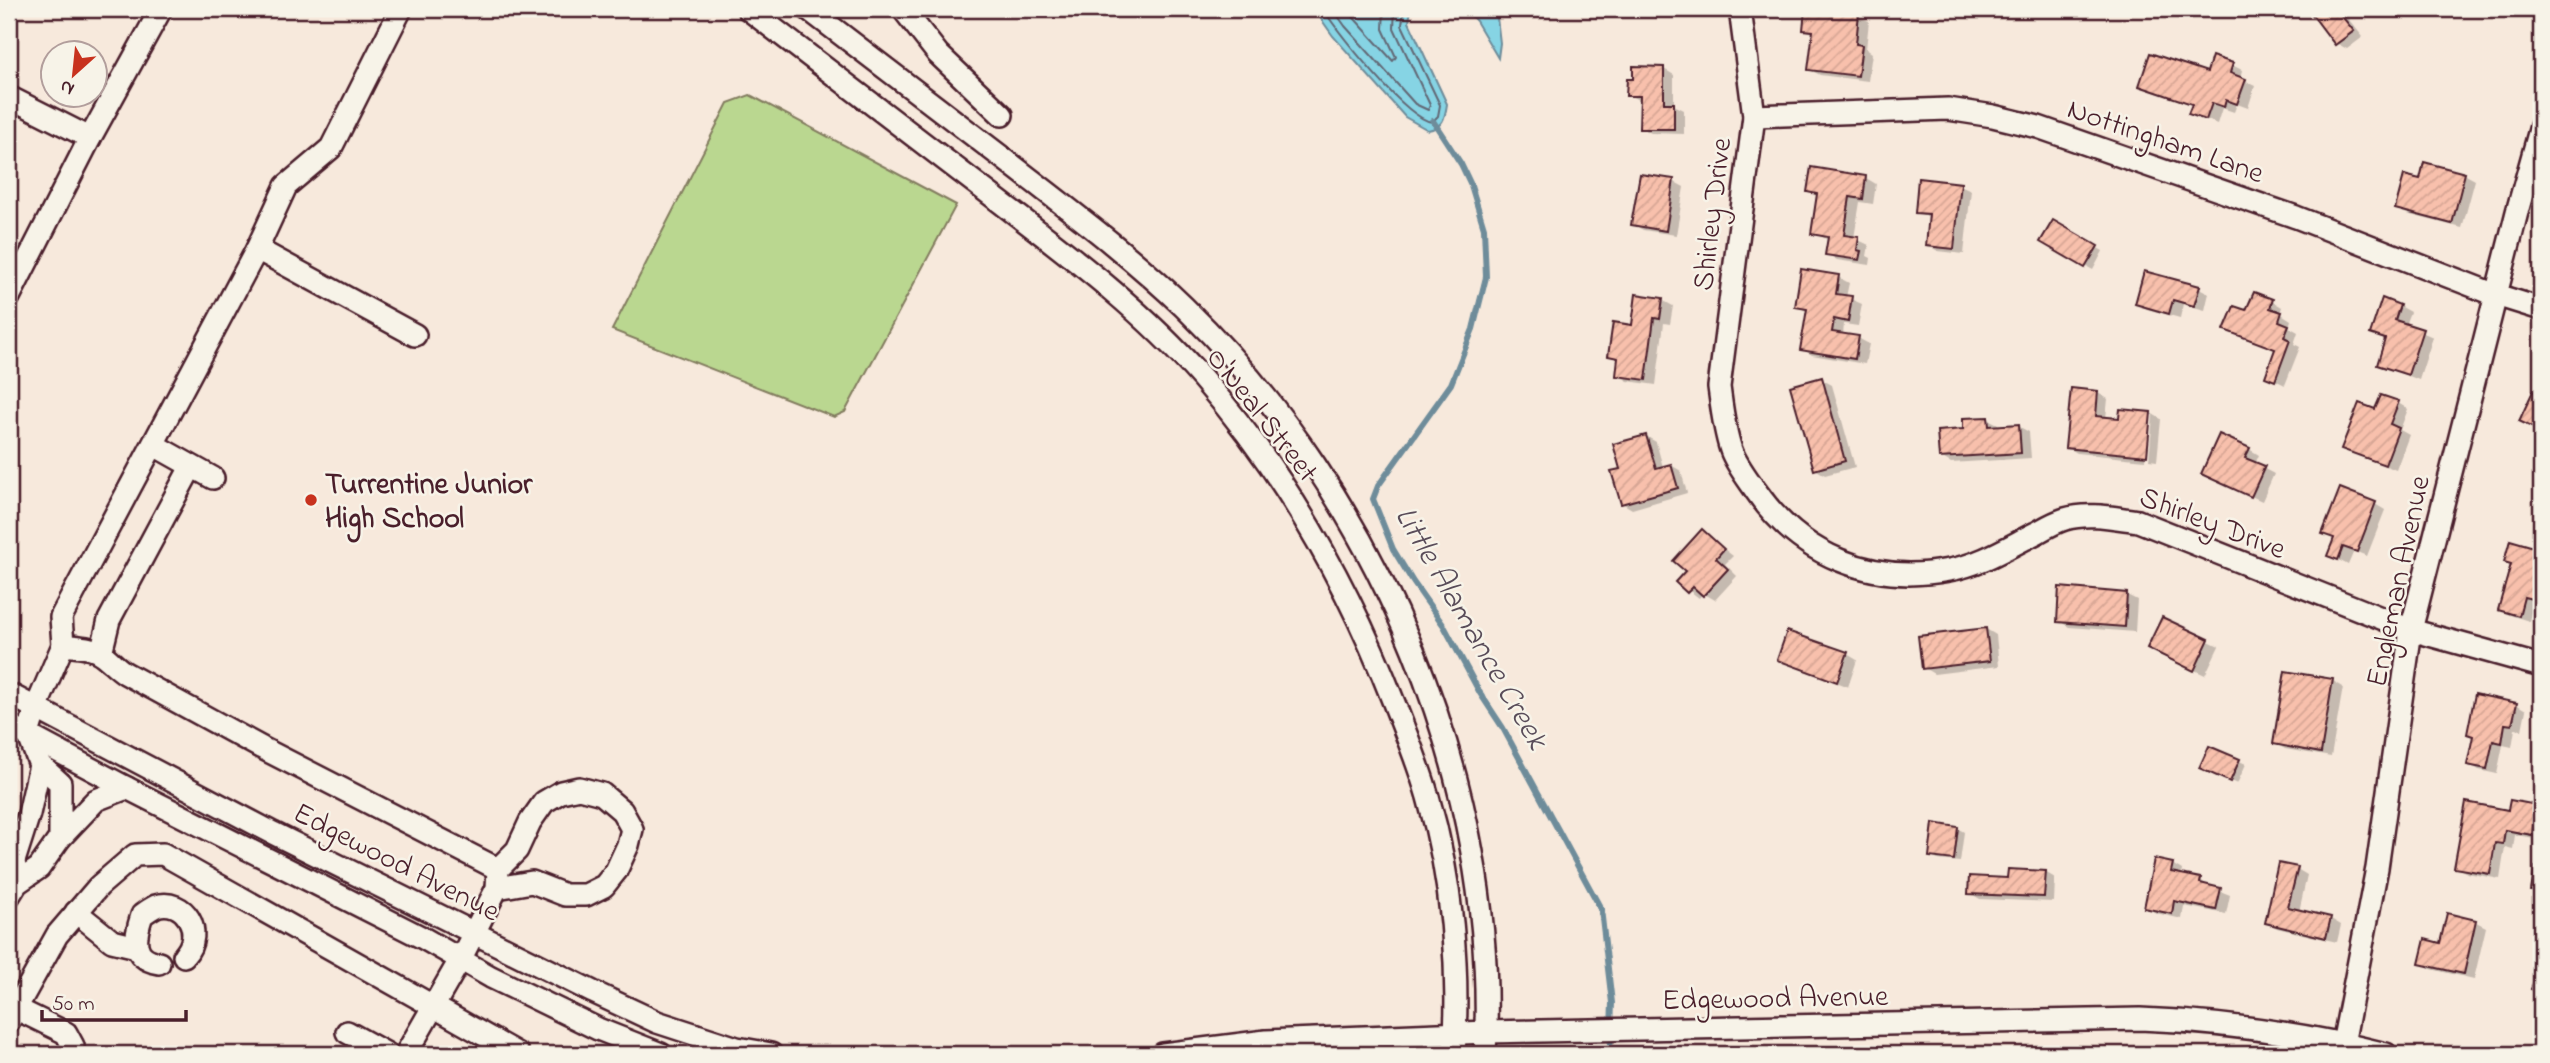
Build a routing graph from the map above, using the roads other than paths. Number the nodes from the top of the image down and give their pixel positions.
1 (161, 9) edge
2 (401, 9) edge
3 (748, 9) edge
4 (808, 9) edge
5 (903, 9) edge
6 (1740, 9) edge
7 (9, 97) edge
8 (1002, 114) dead end
9 (1754, 116) junction
10 (2541, 126) edge
11 (90, 138) junction
12 (257, 248) junction
13 (2496, 295) junction
14 (9, 297) edge
15 (2541, 309) edge
16 (415, 335) dead end
17 (154, 445) junction
18 (191, 467) junction
19 (213, 478) dead end
20 (2411, 630) junction
21 (63, 645) junction
22 (101, 653) junction
23 (2541, 666) edge
24 (9, 694) edge
25 (36, 708) junction
26 (18, 729) edge
27 (40, 765) junction
28 (127, 788) junction
29 (60, 838) junction
30 (497, 879) junction
31 (13, 890) edge
32 (76, 912) junction
33 (473, 934) junction
34 (137, 947) junction
35 (184, 956) dead end
36 (460, 960) junction
37 (159, 963) dead end
38 (434, 1006) junction
39 (12, 1015) edge
40 (347, 1032) dead end
41 (1486, 1032) junction
42 (1455, 1044) edge
43 (704, 1047) edge
44 (2341, 1049) edge
45 (73, 1054) edge
46 (387, 1054) edge
47 (406, 1054) edge
48 (518, 1054) edge
49 (661, 1054) edge
50 (771, 1054) edge
51 (1163, 1054) edge
52 (1485, 1054) edge
53 (2386, 1054) edge

1 - 11 street
2 - 12 street
3 - 42 street, O'Neal Street
4 - 41 street, O'Neal Street
5 - 8 street
6 - 9 street, Shirley Drive
7 - 11 street
9 - 13 street, Nottingham Lane
9 - 20 street, Shirley Drive
10 - 13 street, Engleman Avenue
11 - 14 street
12 - 16 street
12 - 17 street
13 - 15 street, Nottingham Lane
13 - 20 street, Engleman Avenue
17 - 18 street
17 - 21 street
18 - 19 street
18 - 22 street
20 - 23 street, Shirley Drive
20 - 44 street, Engleman Avenue
21 - 22 street
21 - 25 street
22 - 30 street
24 - 25 street, Edgewood Avenue
25 - 26 street
25 - 33 street, Edgewood Avenue
26 - 27 street
26 - 28 street, Edgewood Avenue
27 - 29 street
27 - 31 street
28 - 29 street
28 - 36 street, Edgewood Avenue
29 - 31 street
30 - 30 street
30 - 33 street
32 - 34 street
32 - 38 street
32 - 39 street
33 - 36 street
33 - 43 street, Edgewood Avenue
34 - 35 street
34 - 37 street
36 - 38 street
36 - 49 street, Edgewood Avenue
38 - 47 street
38 - 48 street
39 - 45 street
40 - 46 street
41 - 42 street, Edgewood Avenue
41 - 44 street, Edgewood Avenue
41 - 52 street, O'Neal Street
42 - 51 street, Edgewood Avenue
43 - 50 street, Edgewood Avenue
44 - 53 street, Edgewood Avenue

